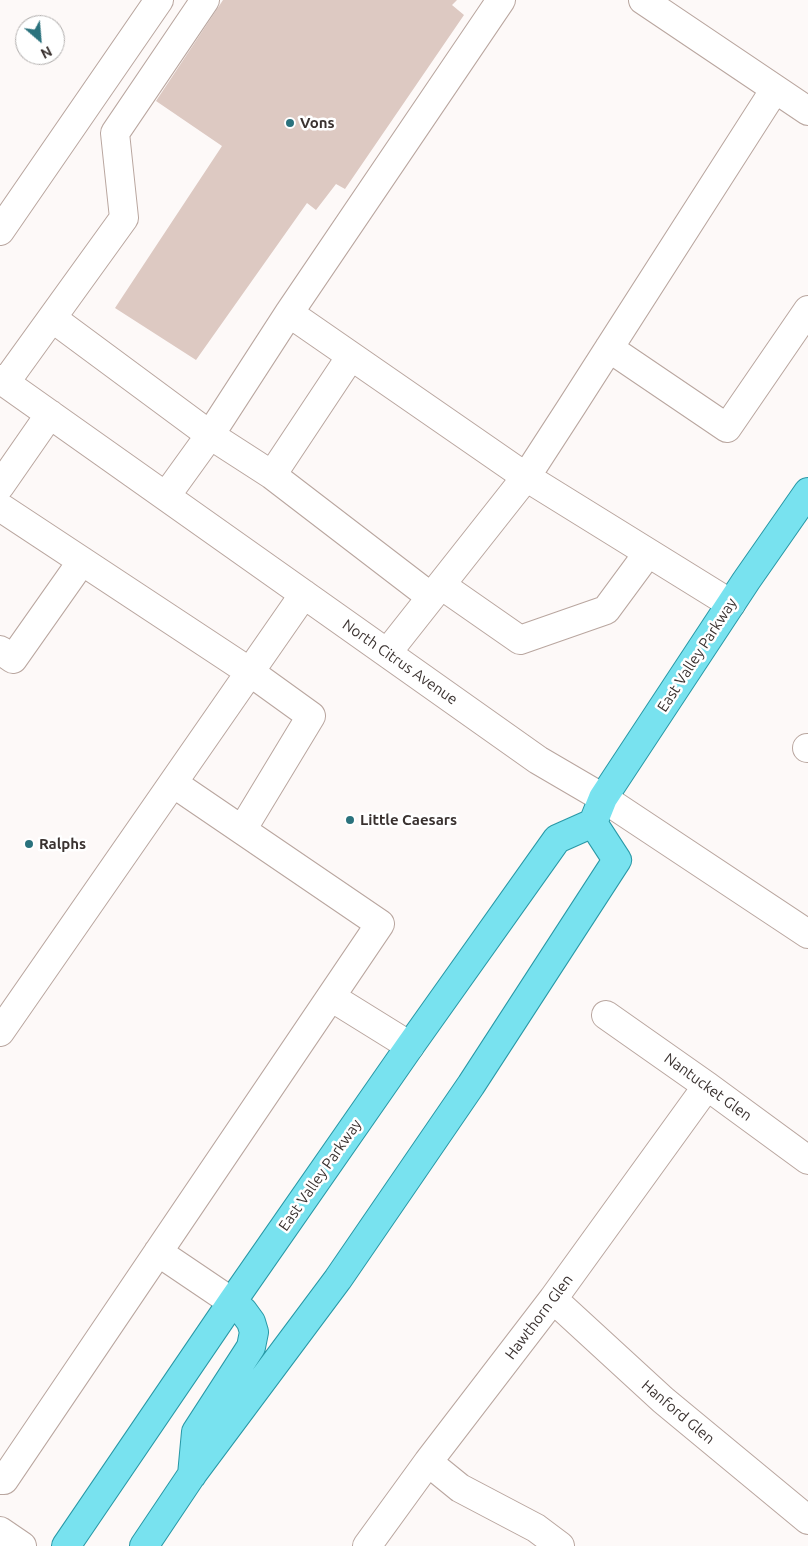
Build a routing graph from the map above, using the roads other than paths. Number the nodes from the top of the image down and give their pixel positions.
1 (159, 0) edge
2 (205, 0) edge
3 (501, 0) edge
4 (643, 0) edge
5 (775, 89) junction
6 (808, 111) edge
7 (0, 231) edge
8 (808, 310) edge
9 (289, 313) junction
10 (52, 318) junction
11 (609, 348) junction
12 (351, 356) junction
13 (3, 381) edge
14 (50, 414) junction
15 (210, 435) junction
16 (272, 475) junction
17 (526, 477) junction
18 (0, 486) edge
19 (808, 492) edge
20 (166, 496) junction
21 (0, 507) edge
22 (648, 553) junction
23 (82, 561) junction
24 (436, 591) junction
25 (304, 594) junction
26 (731, 604) junction
27 (0, 650) edge
28 (387, 653) junction
29 (250, 672) junction
30 (173, 784) junction
31 (598, 811) junction
32 (242, 830) junction
33 (808, 934) edge
34 (331, 997) junction
35 (606, 1015) dead end
36 (0, 1032) edge
37 (410, 1046) junction
38 (707, 1086) junction
39 (808, 1160) edge
40 (158, 1252) junction
41 (553, 1299) junction
42 (232, 1302) junction
43 (428, 1462) junction
44 (192, 1476) junction
45 (2, 1480) edge
46 (808, 1520) edge
47 (0, 1531) edge
48 (22, 1546) edge
49 (66, 1546) edge
50 (144, 1546) edge
51 (367, 1546) edge
52 (560, 1546) edge

1 - 7 street
2 - 10 street
3 - 9 street
4 - 5 street
5 - 6 street
5 - 11 street
8 - 11 street
9 - 12 street
9 - 15 street
10 - 13 street
10 - 15 street
11 - 17 street
12 - 16 street
12 - 17 street
13 - 14 street, North Citrus Avenue
14 - 18 street
14 - 20 street, North Citrus Avenue
15 - 16 street
15 - 20 street
16 - 24 street
17 - 22 street
17 - 24 street
19 - 26 main road, East Valley Parkway
20 - 25 street, North Citrus Avenue
21 - 23 street
22 - 24 street
22 - 26 street
23 - 27 street
23 - 29 street
24 - 28 street
25 - 28 street, North Citrus Avenue
25 - 29 street
26 - 31 main road, East Valley Parkway
28 - 31 street, North Citrus Avenue
29 - 30 street
29 - 32 street
30 - 32 street
30 - 36 street
31 - 33 street, North Citrus Avenue
31 - 37 main road, East Valley Parkway
31 - 44 main road
32 - 34 street
34 - 37 street
34 - 40 street
35 - 38 street, Nantucket Glen
37 - 42 main road, East Valley Parkway
38 - 39 street, Nantucket Glen
38 - 41 street, Hawthorn Glen
40 - 42 street
40 - 45 street
41 - 43 street, Hawthorn Glen
41 - 46 street, Hanford Glen
42 - 44 main road
42 - 49 main road, East Valley Parkway
43 - 51 street, Hawthorn Glen
43 - 52 street
44 - 50 main road
47 - 48 street

